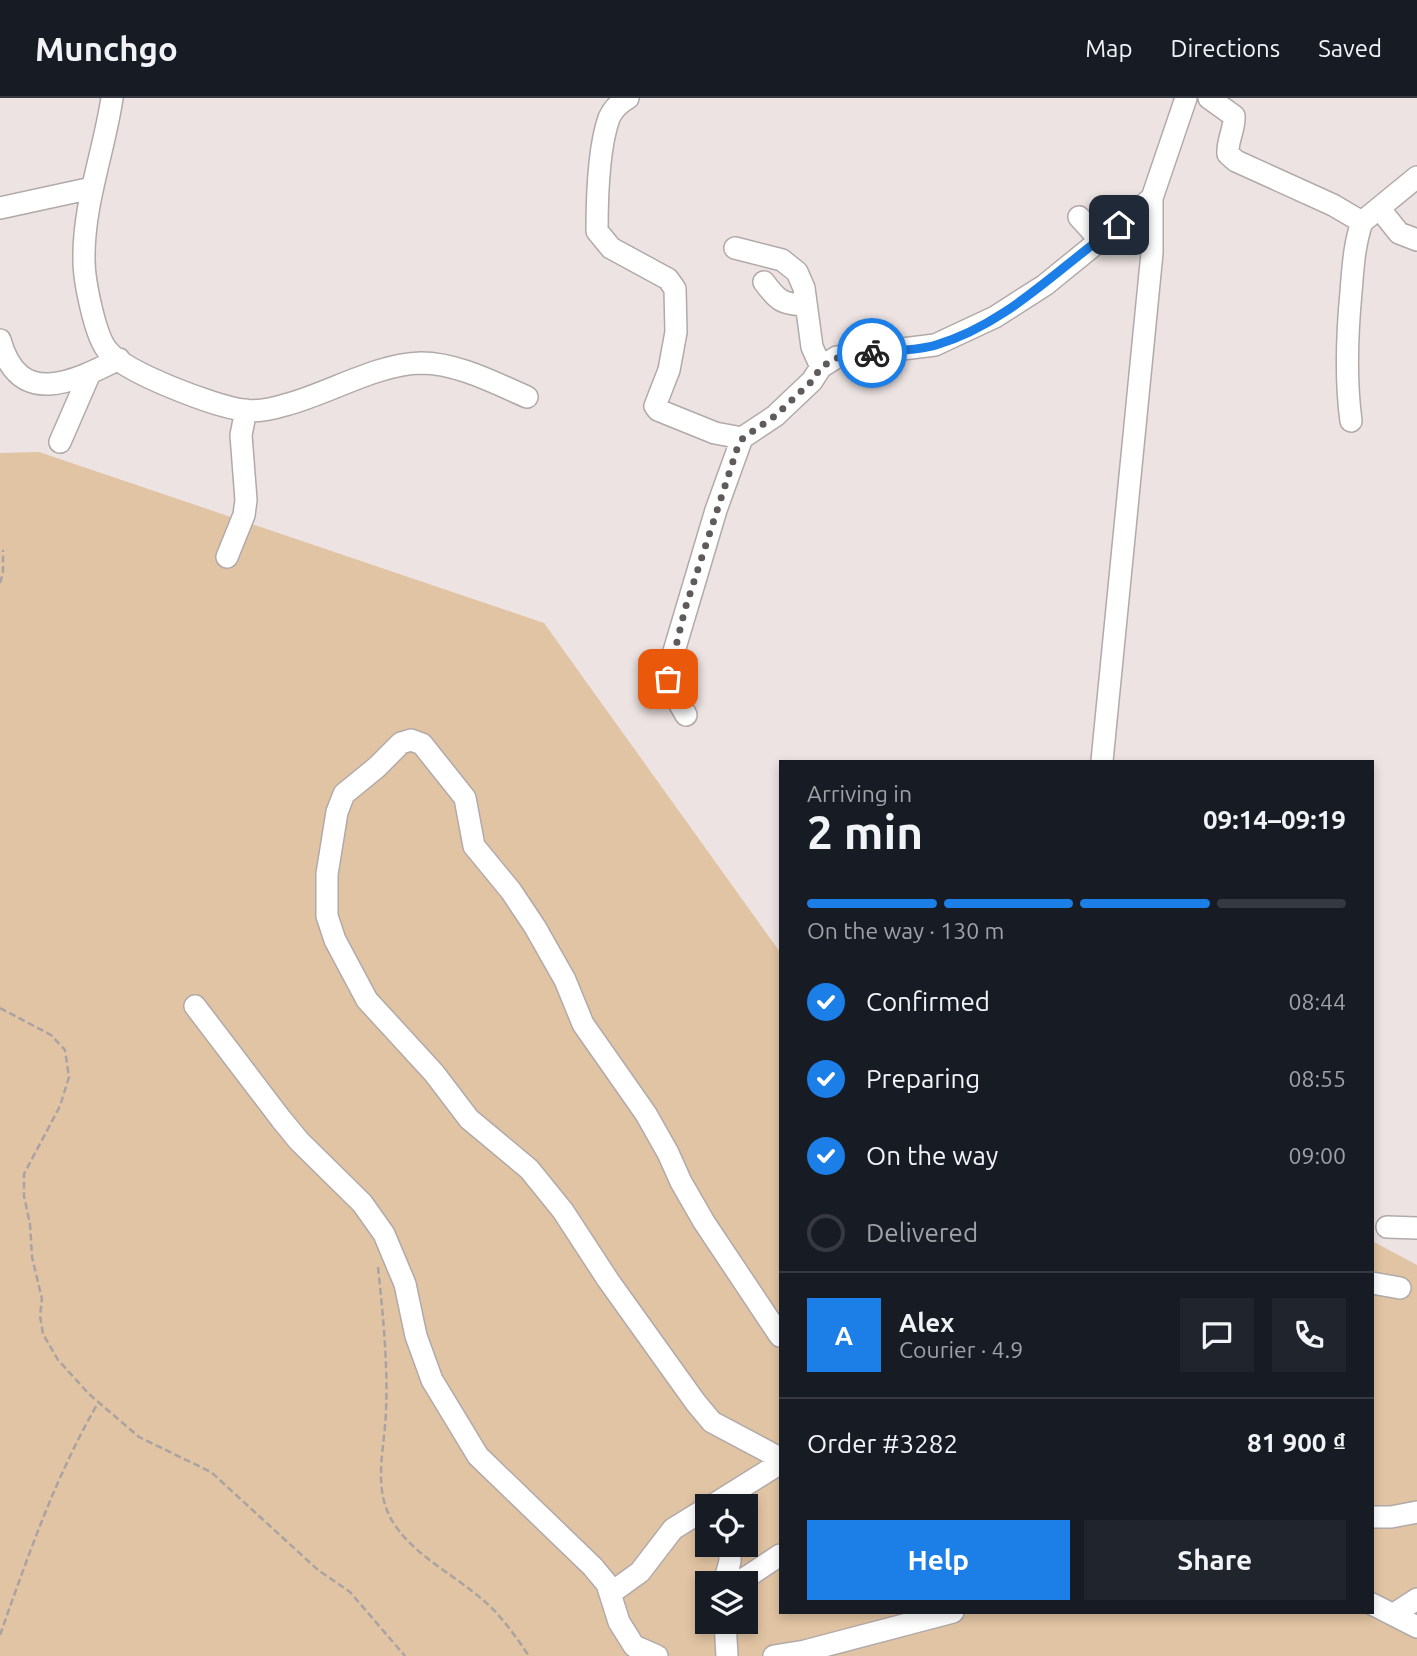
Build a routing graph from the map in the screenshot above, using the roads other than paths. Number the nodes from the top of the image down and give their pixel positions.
1 (112, 98) edge
2 (628, 98) edge
3 (1186, 98) edge
4 (1222, 107) edge
5 (1417, 177) edge
6 (92, 188) junction
7 (1152, 198) junction
8 (0, 208) edge
9 (1379, 208) junction
10 (1079, 217) dead end
11 (1362, 222) junction
12 (1099, 239) junction
13 (1417, 240) edge
14 (735, 248) dead end
15 (764, 282) dead end
16 (805, 305) junction
17 (0, 340) edge
18 (119, 359) junction
19 (821, 367) junction
20 (90, 373) junction
21 (527, 397) dead end
22 (246, 411) junction
23 (1351, 421) dead end
24 (743, 438) junction
25 (60, 442) dead end
26 (227, 557) dead end
27 (686, 715) dead end
28 (1102, 760) edge
29 (195, 1006) dead end
30 (1387, 1227) dead end
31 (1417, 1228) edge
32 (1374, 1283) edge
33 (1400, 1288) dead end
34 (779, 1334) edge
35 (732, 1494) edge
36 (1417, 1512) edge
37 (695, 1516) edge
38 (1374, 1517) edge
39 (779, 1556) edge
40 (756, 1571) edge
41 (611, 1593) junction
42 (1417, 1599) edge
43 (1374, 1605) edge
44 (945, 1614) edge
45 (1394, 1614) junction
46 (1417, 1628) edge
47 (726, 1634) edge
48 (657, 1656) edge
49 (727, 1656) edge
50 (774, 1656) edge

1 - 6 street
2 - 24 street
3 - 7 street
4 - 11 street
5 - 9 street
6 - 8 street
6 - 18 street
7 - 12 street
7 - 28 street
9 - 11 street
9 - 13 street
10 - 12 street
11 - 23 street
12 - 19 street
14 - 16 street
15 - 16 street
16 - 19 street
17 - 20 street
18 - 20 street
18 - 22 street
19 - 24 street
20 - 25 street
21 - 22 street
22 - 26 street
24 - 27 street
29 - 41 street
30 - 31 street
32 - 33 street
34 - 35 street
36 - 38 street
37 - 41 street
39 - 40 street
41 - 48 street
42 - 45 street
43 - 45 street
44 - 50 street
45 - 46 street
47 - 49 street

